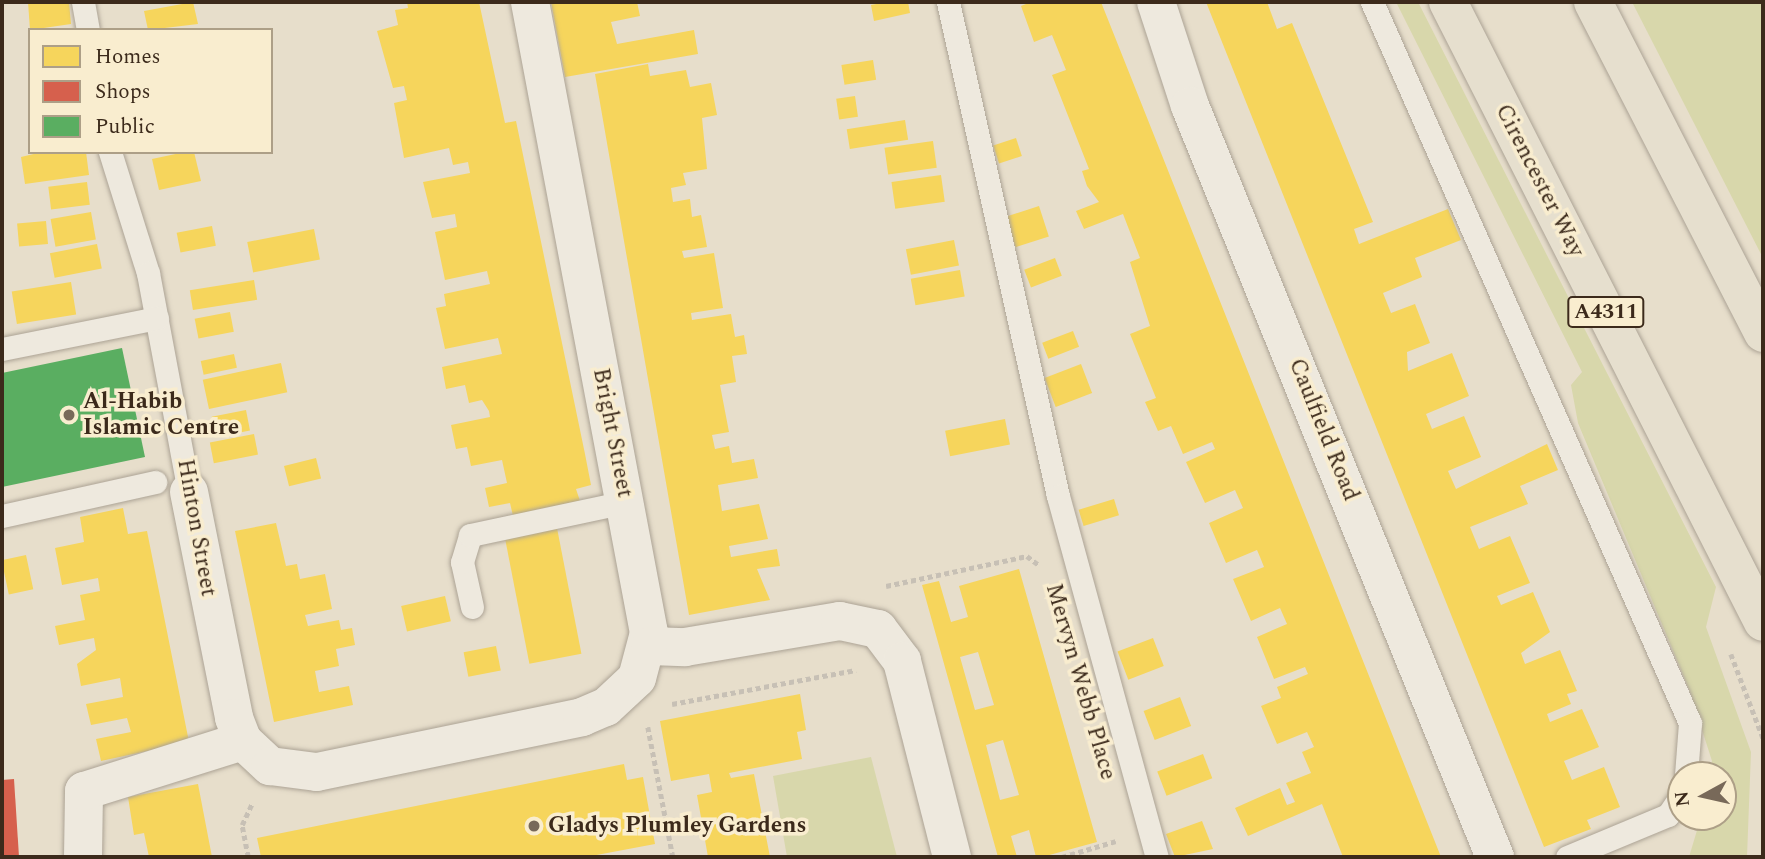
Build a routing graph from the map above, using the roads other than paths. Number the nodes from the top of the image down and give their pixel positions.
1 (83, 2) edge
2 (530, 2) edge
3 (948, 2) edge
4 (1156, 2) edge
5 (1372, 2) edge
6 (1448, 2) edge
7 (1593, 2) edge
8 (88, 28) edge
9 (111, 154) edge
10 (157, 318) junction
11 (1763, 333) edge
12 (2, 349) edge
13 (172, 487) junction
14 (625, 502) junction
15 (2, 516) edge
16 (472, 607) dead end
17 (1762, 619) edge
18 (650, 646) junction
19 (257, 753) junction
20 (1687, 761) edge
21 (1667, 815) edge
22 (83, 857) edge
23 (952, 857) edge
24 (1157, 857) edge
25 (1495, 857) edge
26 (1567, 857) edge

1 - 8 lane
2 - 14 street, Bright Street
3 - 24 lane
4 - 25 street, Caulfield Road
5 - 20 lane
6 - 17 main road, Cirencester Way / A4311
7 - 11 main road
9 - 10 lane, Hinton Street
10 - 12 lane
10 - 13 lane, Hinton Street
13 - 15 lane
13 - 19 street, Hinton Street
14 - 16 lane
14 - 18 street, Bright Street
18 - 19 street
18 - 23 street
19 - 22 street
21 - 26 lane

